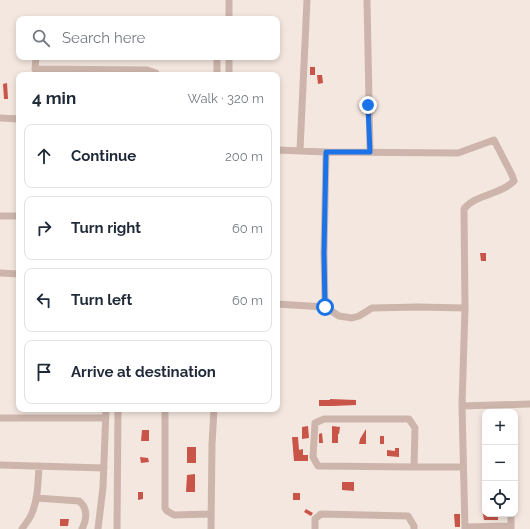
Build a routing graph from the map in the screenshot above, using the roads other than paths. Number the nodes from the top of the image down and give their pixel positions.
1 (229, 0) edge
2 (307, 0) edge
3 (367, 0) edge
4 (229, 16) edge
5 (36, 60) edge
6 (217, 60) edge
7 (229, 60) edge
8 (156, 72) edge
9 (217, 72) edge
10 (228, 72) edge
11 (0, 118) edge
12 (16, 119) edge
13 (280, 150) edge
14 (300, 150) junction
15 (326, 152) junction
16 (370, 152) junction
17 (0, 216) edge
18 (16, 216) edge
19 (0, 273) edge
20 (16, 274) edge
21 (280, 304) edge
22 (325, 307) junction
23 (465, 308) junction
24 (530, 404) edge
25 (462, 406) junction
26 (510, 408) edge
27 (106, 412) edge
28 (118, 412) edge
29 (165, 412) edge
30 (214, 412) edge
31 (0, 418) edge
32 (105, 418) junction
33 (0, 465) edge
34 (39, 466) junction
35 (414, 467) junction
36 (463, 467) junction
37 (104, 468) junction
38 (36, 498) junction
39 (211, 514) junction
40 (511, 517) edge
41 (465, 528) edge
42 (511, 528) edge
43 (22, 529) edge
44 (82, 529) edge
45 (98, 529) edge
46 (117, 529) edge
47 (211, 529) edge
48 (315, 529) edge
49 (414, 529) edge

1 - 4 street
2 - 14 street
3 - 16 street
5 - 8 street
6 - 9 street
7 - 10 street
11 - 12 street
13 - 14 street
14 - 15 street
15 - 16 street
15 - 22 street
16 - 23 street
17 - 18 street
19 - 20 street
21 - 22 street
22 - 23 street
23 - 25 street
24 - 26 street
25 - 26 street
25 - 36 street
27 - 32 street
28 - 46 street
29 - 39 street
30 - 39 street
31 - 32 street
32 - 37 street
33 - 34 street
34 - 37 street
34 - 38 street
35 - 35 street
35 - 36 street
36 - 41 street
37 - 45 street
38 - 43 street
38 - 44 street
39 - 47 street
40 - 42 street
41 - 42 street
48 - 49 street

